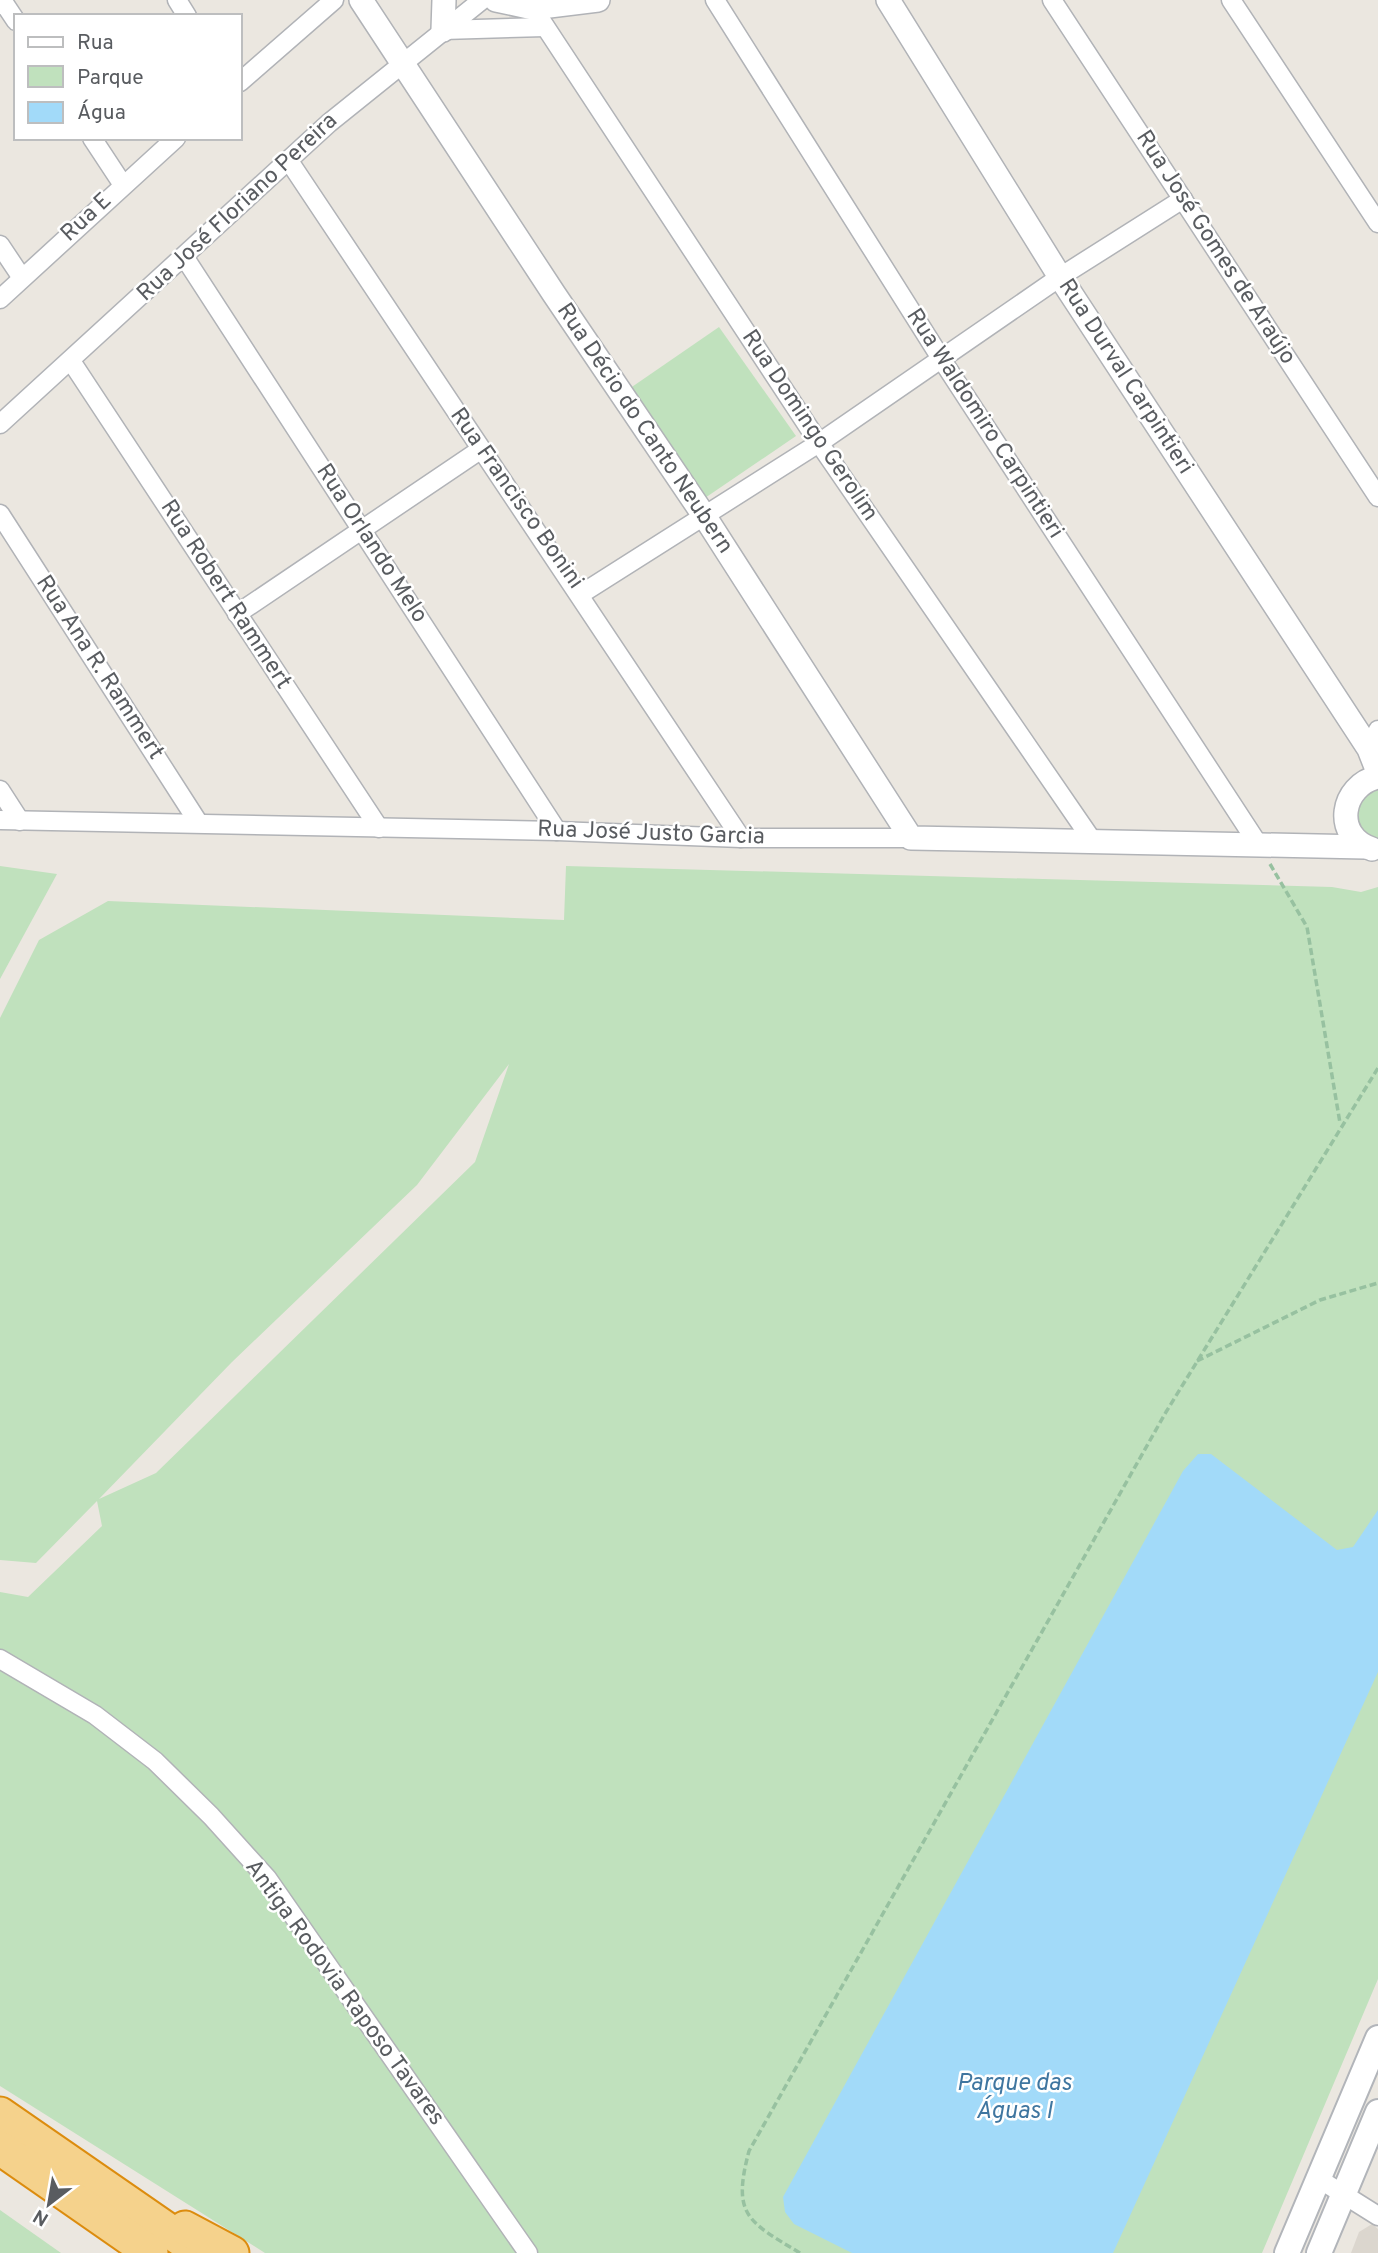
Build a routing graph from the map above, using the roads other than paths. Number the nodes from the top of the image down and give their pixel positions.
1 (2, 0) edge
2 (334, 0) edge
3 (361, 0) edge
4 (444, 0) edge
5 (482, 0) edge
6 (496, 0) edge
7 (598, 0) edge
8 (715, 0) edge
9 (888, 0) edge
10 (1052, 0) edge
11 (1231, 0) edge
12 (539, 17) junction
13 (14, 18) edge
14 (443, 30) junction
15 (403, 63) junction
16 (242, 80) edge
17 (93, 140) edge
18 (174, 140) edge
19 (289, 161) junction
20 (123, 185) junction
21 (1183, 199) junction
22 (1378, 223) edge
23 (0, 245) edge
24 (185, 258) junction
25 (1060, 277) junction
26 (22, 278) junction
27 (0, 299) edge
28 (942, 360) junction
29 (71, 361) junction
30 (0, 425) edge
31 (819, 443) junction
32 (480, 450) junction
33 (1378, 497) edge
34 (0, 514) edge
35 (705, 517) junction
36 (362, 529) junction
37 (581, 594) junction
38 (237, 614) junction
39 (1374, 739) edge
40 (1378, 774) edge
41 (0, 790) edge
42 (1345, 818) junction
43 (0, 820) edge
44 (20, 821) junction
45 (198, 822) junction
46 (379, 828) junction
47 (557, 831) junction
48 (741, 838) junction
49 (911, 838) junction
50 (1092, 840) junction
51 (1258, 844) junction
52 (1302, 847) junction
53 (1372, 849) edge
54 (0, 1660) edge
55 (1378, 2038) edge
56 (1378, 2112) edge
57 (0, 2114) edge
58 (0, 2148) edge
59 (1319, 2179) junction
60 (1343, 2194) junction
61 (119, 2196) junction
62 (1378, 2216) edge
63 (151, 2253) edge
64 (201, 2253) edge
65 (232, 2253) edge
66 (528, 2253) edge
67 (1287, 2253) edge
68 (1319, 2253) edge

1 - 13 street
2 - 16 street
3 - 15 street, Rua Décio do Canto Neubern
4 - 14 street
5 - 14 street, Rua José Floriano Pereira
6 - 12 street
7 - 12 street
8 - 28 street, Rua Waldomiro Carpintieri
9 - 25 street, Rua Durval Carpintieri
10 - 21 street, Rua José Gomes de Araújo
11 - 22 street
12 - 14 street
12 - 31 street, Rua Domingo Gerolim
14 - 15 street, Rua José Floriano Pereira
15 - 19 street, Rua José Floriano Pereira
15 - 35 street, Rua Décio do Canto Neubern
17 - 20 street
18 - 20 street, Rua E
19 - 24 street, Rua José Floriano Pereira
19 - 32 street, Rua Francisco Bonini
20 - 26 street, Rua E
21 - 25 street
21 - 33 street, Rua José Gomes de Araújo
23 - 26 street
24 - 29 street, Rua José Floriano Pereira
24 - 36 street, Rua Orlando Melo
25 - 28 street
25 - 39 street, Rua Durval Carpintieri
26 - 27 street, Rua E
28 - 31 street
28 - 51 street, Rua Waldomiro Carpintieri
29 - 30 street, Rua José Floriano Pereira
29 - 38 street, Rua Robert Rammert
31 - 35 street
31 - 50 street, Rua Domingo Gerolim
32 - 36 street
32 - 37 street, Rua Francisco Bonini
34 - 45 street, Rua Ana R. Rammert
35 - 37 street
35 - 49 street, Rua Décio do Canto Neubern
36 - 38 street
36 - 47 street, Rua Orlando Melo
37 - 48 street, Rua Francisco Bonini
38 - 46 street, Rua Robert Rammert
39 - 40 street, Rua Durval Carpintieri
40 - 42 street
41 - 44 street
42 - 52 street
42 - 53 street
43 - 44 street, Rua José Justo Garcia
44 - 45 street, Rua José Justo Garcia
45 - 46 street, Rua José Justo Garcia
46 - 47 street, Rua José Justo Garcia
47 - 48 street, Rua José Justo Garcia
48 - 49 street, Rua José Justo Garcia
49 - 50 street, Rua José Justo Garcia
50 - 51 street, Rua José Justo Garcia
51 - 52 street, Rua José Justo Garcia
52 - 53 street, Rua José Justo Garcia
54 - 66 street, Antiga Rodovia Raposo Tavares
55 - 59 main road
56 - 60 main road
57 - 61 highway
58 - 63 highway
59 - 60 street
59 - 67 main road
60 - 62 street
60 - 68 main road
61 - 64 highway
61 - 65 highway

